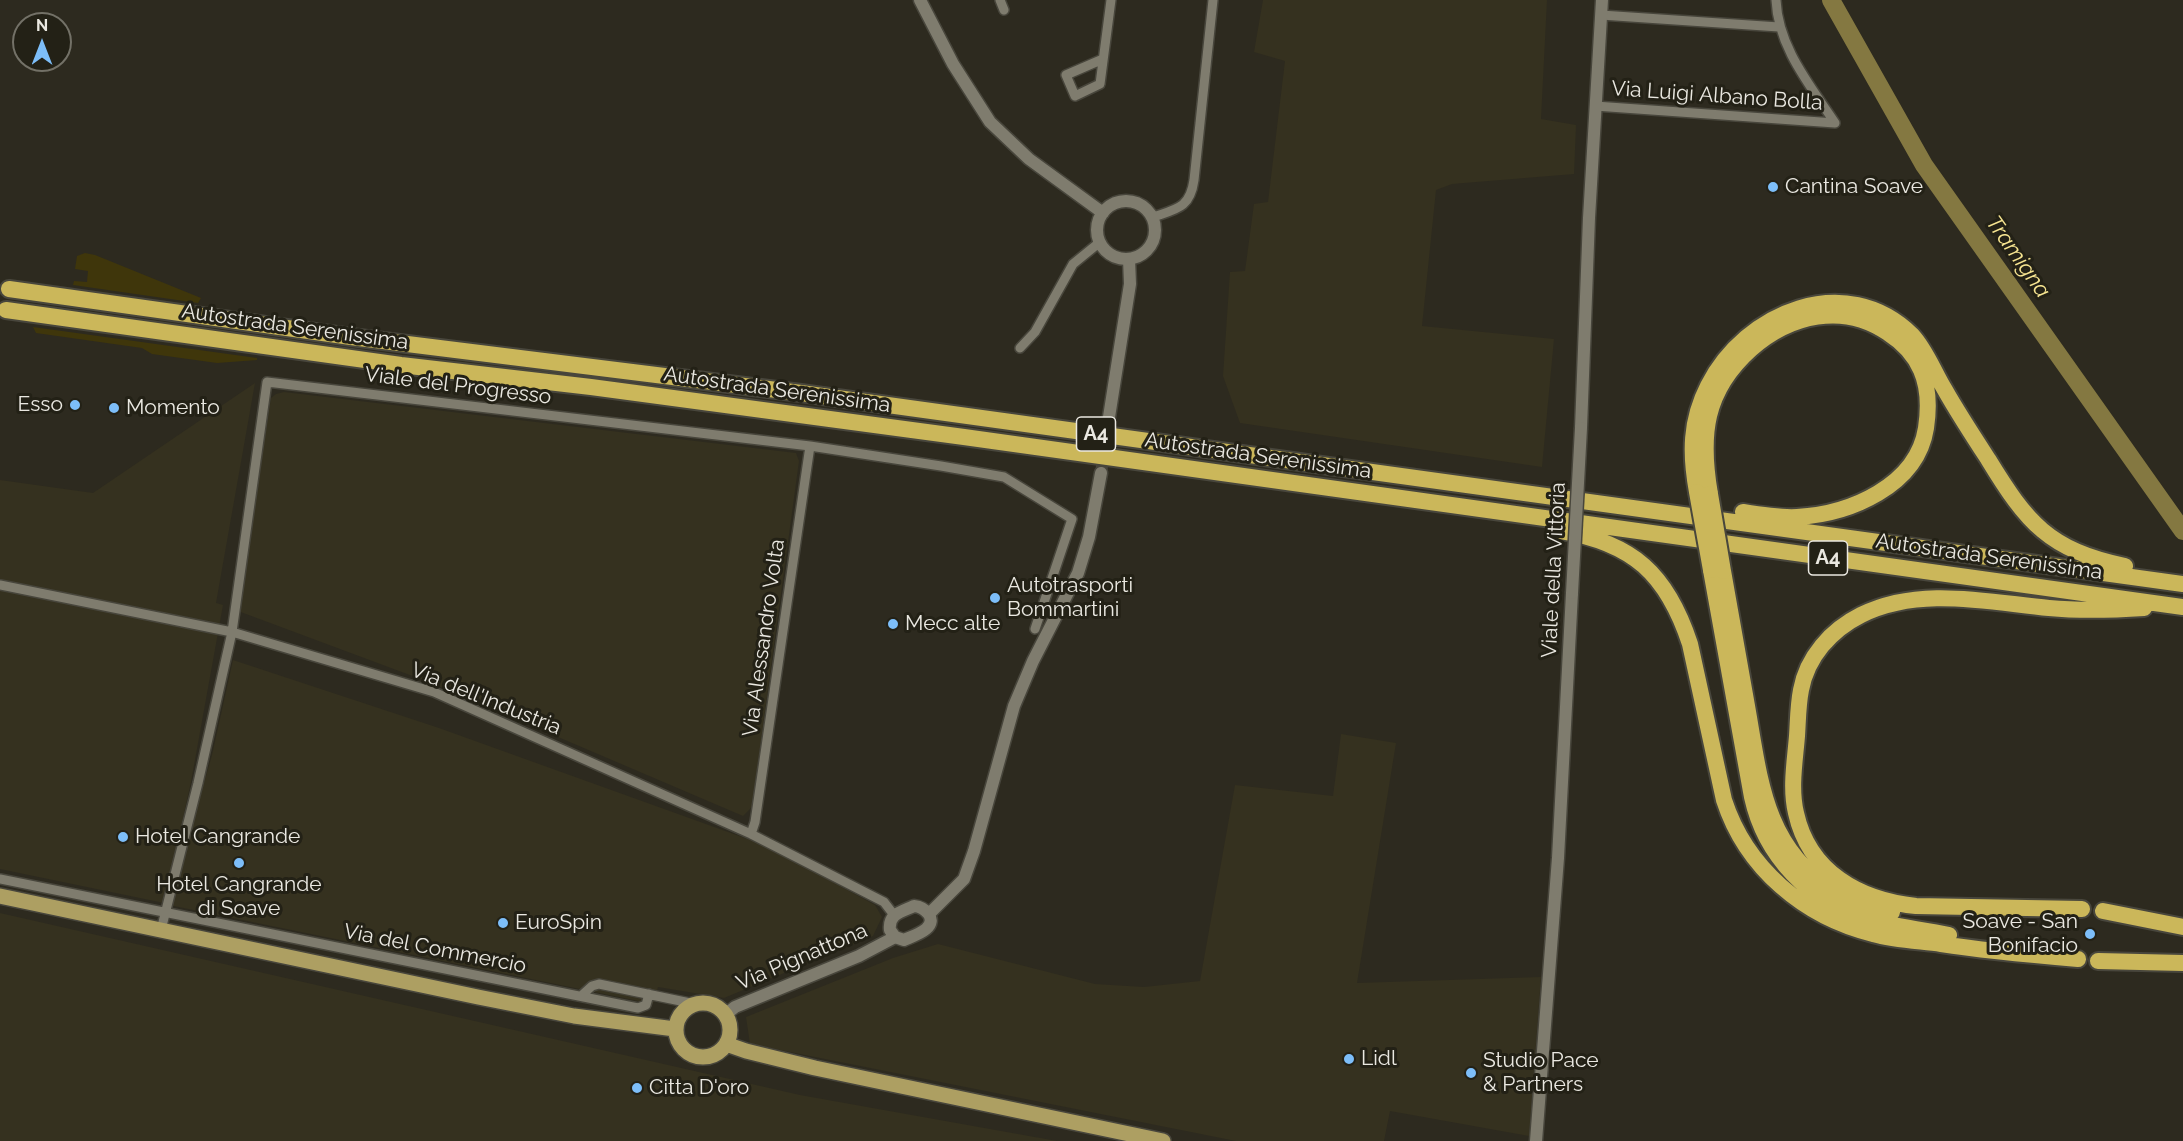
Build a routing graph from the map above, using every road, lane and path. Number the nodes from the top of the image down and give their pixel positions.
1 (920, 0) edge
2 (1000, 0) edge
3 (1111, 0) edge
4 (1213, 0) edge
5 (1602, 0) edge
6 (1776, 0) edge
7 (1004, 10) dead end
8 (1601, 15) junction
9 (1779, 27) junction
10 (1103, 59) junction
11 (1595, 106) junction
12 (1102, 213) junction
13 (1153, 217) junction
14 (1100, 242) junction
15 (1129, 259) junction
16 (9, 289) dead end
17 (6, 310) dead end
18 (1020, 348) dead end
19 (1109, 417) tunnel mouth
20 (810, 446) junction
21 (1101, 473) tunnel mouth
22 (1703, 493) junction
23 (1473, 508) junction
24 (1673, 514) junction
25 (1717, 570) junction
26 (2183, 584) edge
27 (0, 585) edge
28 (2182, 607) edge
29 (1035, 629) dead end
30 (231, 632) junction
31 (751, 834) junction
32 (0, 879) edge
33 (0, 896) edge
34 (2103, 911) dead end
35 (164, 913) junction
36 (929, 914) junction
37 (894, 915) junction
38 (2183, 927) edge
39 (161, 930) junction
40 (895, 937) junction
41 (2042, 956) junction
42 (2078, 959) dead end
43 (2098, 961) dead end
44 (2183, 963) edge
45 (649, 994) junction
46 (581, 996) junction
47 (695, 1004) junction
48 (725, 1015) junction
49 (675, 1029) junction
50 (726, 1044) junction
51 (1163, 1141) edge
52 (1536, 1141) edge

1 - 12 street
2 - 7 street
3 - 10 street
4 - 13 street
5 - 8 street, Viale della Vittoria
6 - 9 street
8 - 9 street
8 - 11 street, Viale della Vittoria
9 - 11 street, Via Luigi Albano Bolla
10 - 10 street
11 - 52 street, Viale della Vittoria, bridge
12 - 13 street
12 - 14 street
13 - 15 street
14 - 15 street
14 - 18 street
15 - 19 street
16 - 24 highway, Autostrada Serenissima / A4
17 - 23 highway, Autostrada Serenissima / A4
20 - 29 street, Viale del Progresso
20 - 30 street, Viale del Progresso
20 - 31 street, Via Alessandro Volta
21 - 36 street
22 - 24 highway
22 - 25 highway, bridge
22 - 26 highway
23 - 28 highway, Autostrada Serenissima / A4
23 - 41 highway
24 - 26 highway, Autostrada Serenissima / A4
25 - 28 highway
25 - 41 highway
27 - 30 street, Via dell'Industria
30 - 31 street, Via dell'Industria
30 - 35 street, Viale del Progresso
31 - 37 street, Via dell'Industria
32 - 35 street, Via del Commercio
33 - 39 main road
34 - 38 highway
35 - 39 street, Viale del Progresso
35 - 46 street, Via del Commercio
36 - 37 street
36 - 40 street
37 - 40 street
39 - 49 main road
40 - 48 street, Via Pignattona
41 - 42 highway
43 - 44 highway
45 - 46 street
45 - 46 street, Via del Commercio
45 - 47 street
47 - 48 main road
47 - 49 main road
48 - 50 main road
49 - 50 main road
50 - 51 main road

